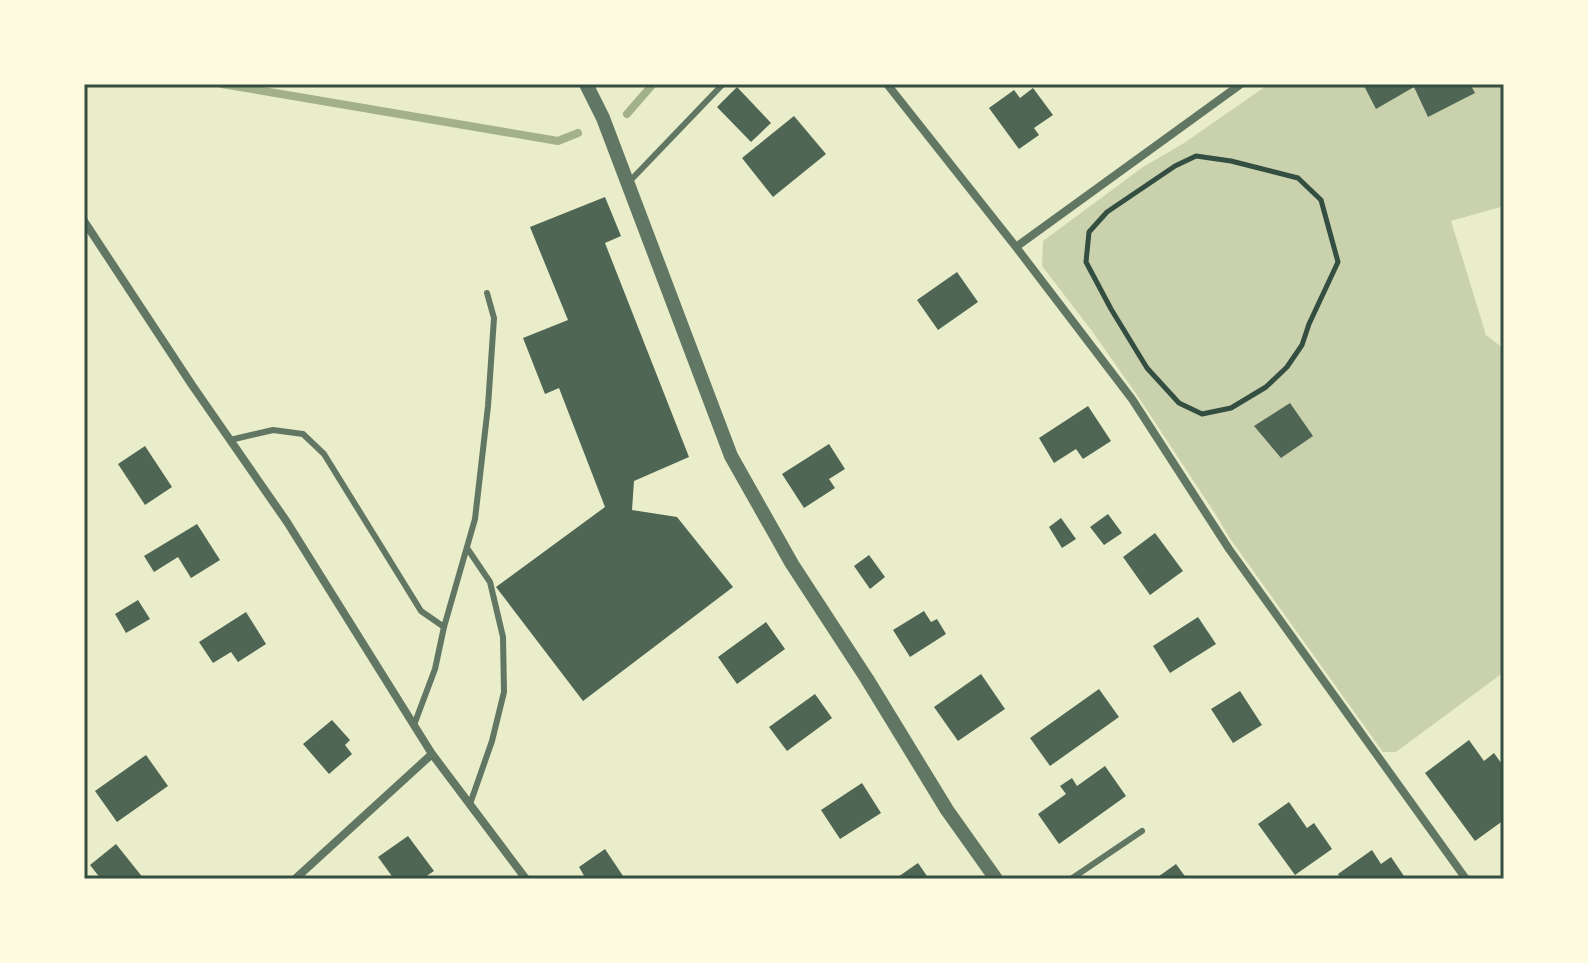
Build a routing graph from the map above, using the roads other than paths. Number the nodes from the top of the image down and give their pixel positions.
1 (586, 84) edge
2 (723, 84) edge
3 (887, 84) edge
4 (1241, 84) edge
5 (628, 183) junction
6 (84, 221) edge
7 (1016, 247) junction
8 (487, 293) dead end
9 (230, 440) junction
10 (467, 548) junction
11 (444, 627) junction
12 (414, 725) junction
13 (432, 754) junction
14 (470, 804) junction
15 (1142, 831) dead end
16 (295, 879) edge
17 (526, 879) edge
18 (996, 879) edge
19 (1071, 879) edge
20 (1466, 879) edge

1 - 5 street
2 - 5 lane
3 - 7 street
4 - 7 street
5 - 18 street
6 - 9 street
7 - 20 street
8 - 10 lane
9 - 11 lane
9 - 12 street
10 - 11 lane
10 - 14 lane
11 - 12 lane
12 - 13 street
13 - 14 street
13 - 16 street
14 - 17 street
15 - 19 lane

